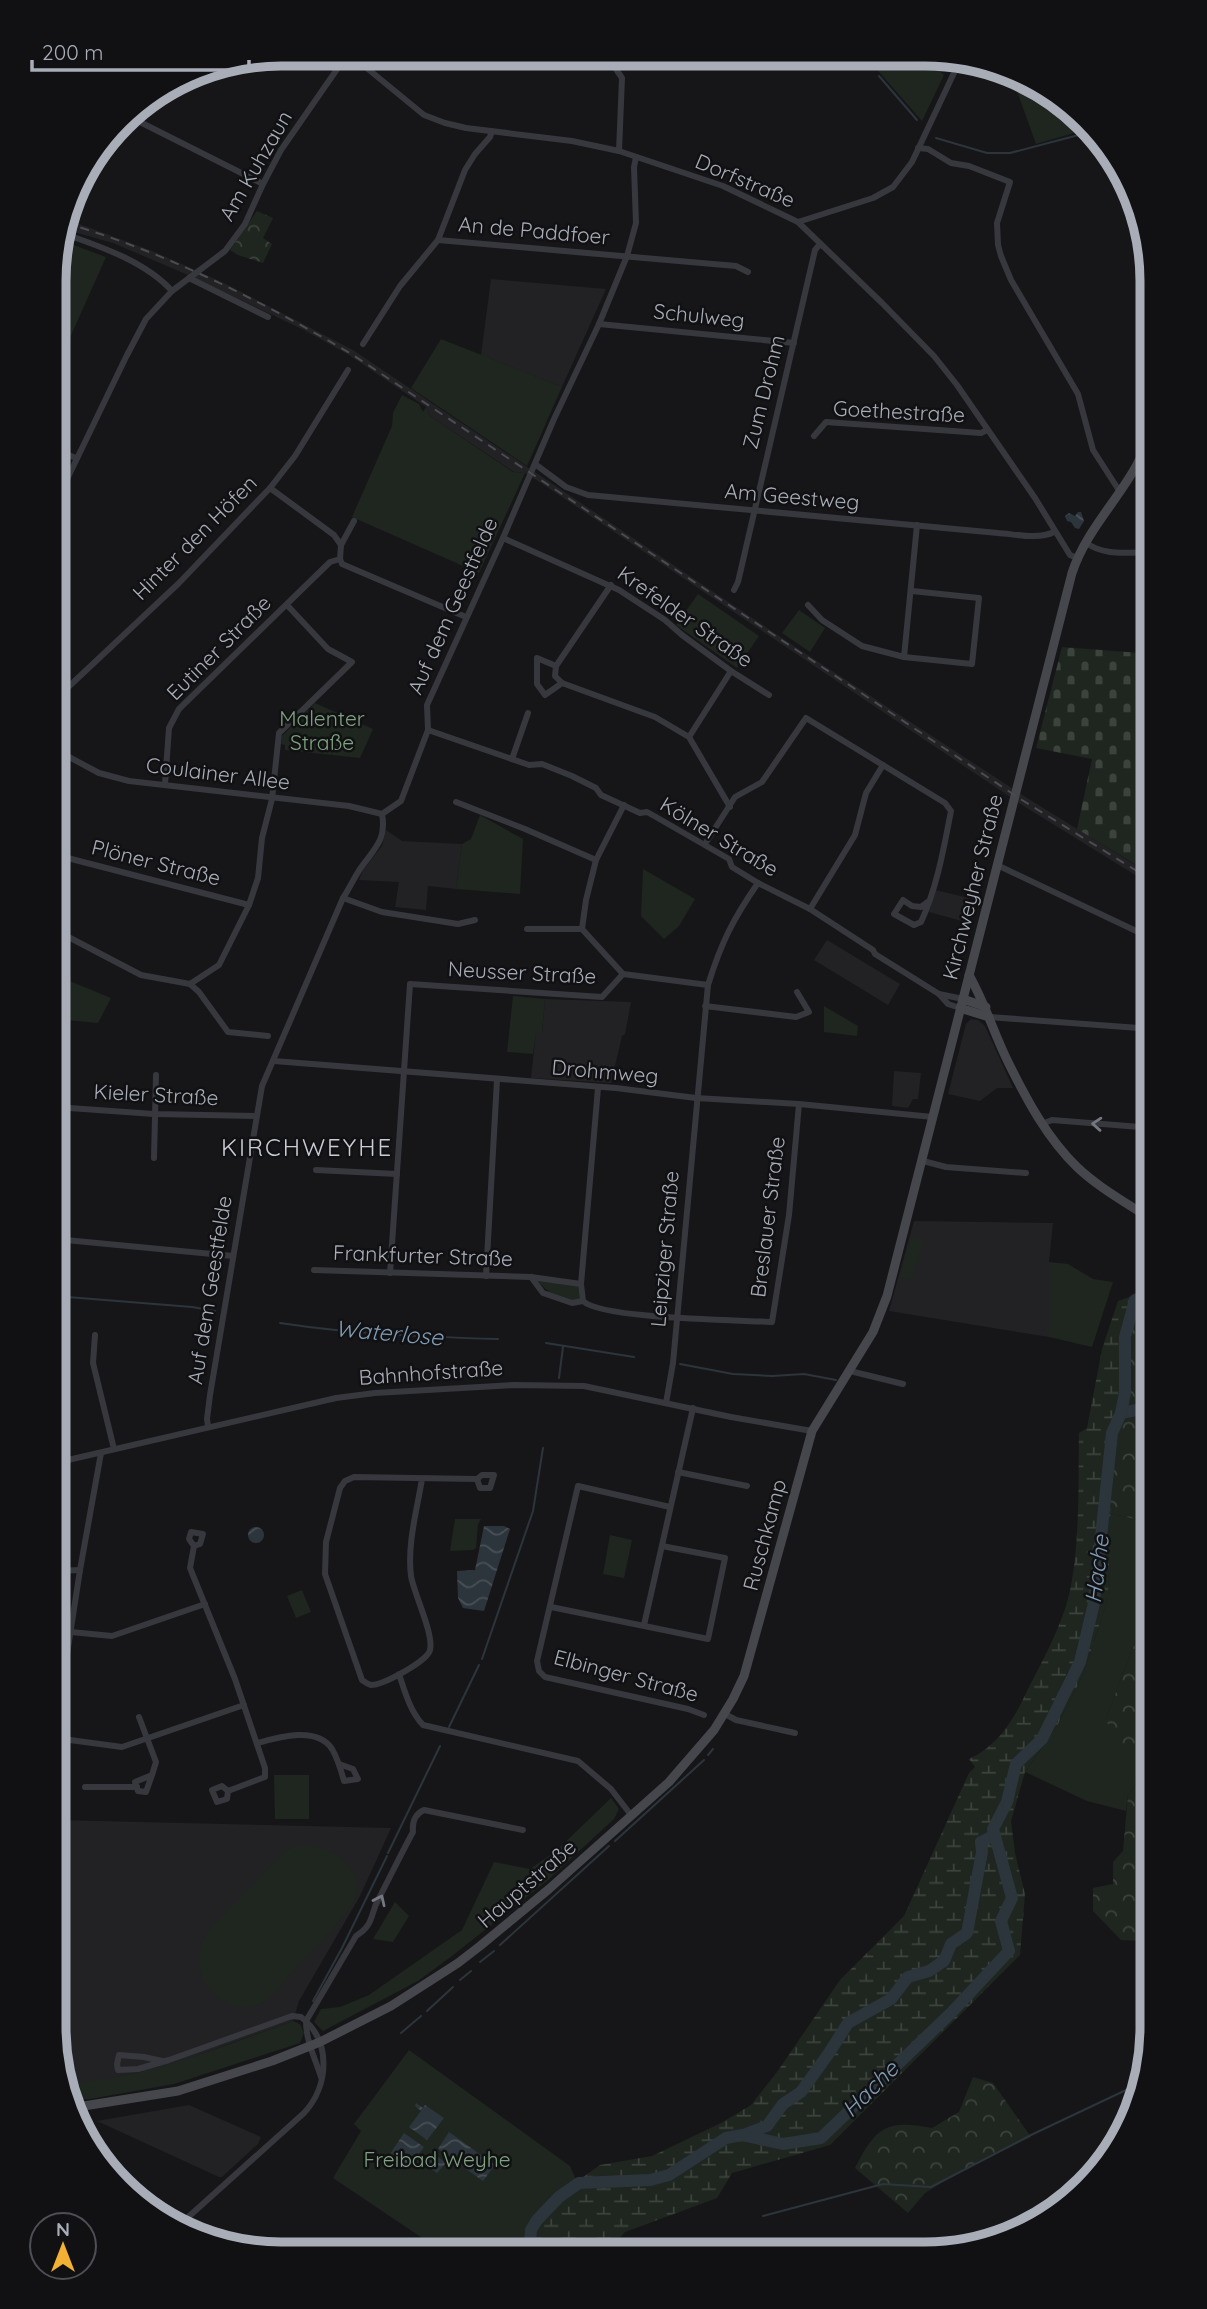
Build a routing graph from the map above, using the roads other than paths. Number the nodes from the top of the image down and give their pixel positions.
1 (339, 66) edge
2 (363, 66) edge
3 (614, 66) edge
4 (956, 68) edge
5 (139, 121) edge
6 (492, 131) junction
7 (918, 148) junction
8 (619, 151) junction
9 (636, 157) junction
10 (263, 184) junction
11 (798, 222) junction
12 (72, 237) edge
13 (438, 240) junction
14 (820, 244) junction
15 (627, 257) junction
16 (748, 272) dead end
17 (189, 278) junction
18 (172, 290) junction
19 (268, 317) dead end
20 (600, 324) junction
21 (794, 343) junction
22 (363, 344) dead end
23 (348, 370) dead end
24 (987, 430) junction
25 (814, 436) dead end
26 (66, 454) edge
27 (76, 458) junction
28 (1140, 462) edge
29 (535, 464) junction
30 (66, 480) edge
31 (270, 488) junction
32 (1120, 492) junction
33 (754, 511) junction
34 (354, 521) dead end
35 (916, 525) junction
36 (1054, 532) junction
37 (503, 538) junction
38 (1085, 542) junction
39 (341, 545) junction
40 (1140, 552) edge
41 (1077, 558) junction
42 (340, 559) junction
43 (611, 585) junction
44 (734, 590) dead end
45 (912, 591) junction
46 (287, 605) junction
47 (808, 605) dead end
48 (466, 617) junction
49 (904, 657) junction
50 (556, 666) junction
51 (731, 671) junction
52 (562, 683) junction
53 (66, 688) edge
54 (769, 695) dead end
55 (528, 713) dead end
56 (428, 730) junction
57 (689, 737) junction
58 (66, 755) edge
59 (512, 759) junction
60 (883, 765) junction
61 (165, 784) junction
62 (272, 799) junction
63 (456, 802) dead end
64 (624, 805) junction
65 (730, 807) junction
66 (382, 814) junction
67 (705, 844) junction
68 (66, 858) edge
69 (596, 860) junction
70 (997, 864) junction
71 (758, 883) junction
72 (343, 898) junction
73 (929, 901) junction
74 (248, 905) junction
75 (810, 909) junction
76 (475, 920) dead end
77 (527, 929) dead end
78 (582, 929) junction
79 (1140, 933) edge
80 (66, 935) edge
81 (623, 974) junction
82 (969, 975) junction
83 (190, 984) junction
84 (708, 985) junction
85 (797, 992) dead end
86 (962, 1004) junction
87 (705, 1006) junction
88 (988, 1012) junction
89 (1140, 1028) edge
90 (268, 1036) dead end
91 (274, 1061) junction
92 (403, 1073) junction
93 (156, 1074) dead end
94 (497, 1080) junction
95 (598, 1088) junction
96 (696, 1098) junction
97 (799, 1104) junction
98 (66, 1108) edge
99 (154, 1114) junction
100 (256, 1116) junction
101 (933, 1117) junction
102 (1042, 1124) junction
103 (1140, 1127) edge
104 (154, 1158) dead end
105 (923, 1161) junction
106 (316, 1170) dead end
107 (1026, 1173) dead end
108 (397, 1174) junction
109 (1140, 1211) edge
110 (66, 1240) edge
111 (233, 1256) junction
112 (314, 1270) dead end
113 (390, 1273) junction
114 (486, 1276) junction
115 (531, 1277) junction
116 (581, 1284) junction
117 (583, 1301) junction
118 (677, 1318) junction
119 (95, 1335) dead end
120 (850, 1371) junction
121 (903, 1384) dead end
122 (666, 1403) junction
123 (693, 1408) junction
124 (208, 1426) junction
125 (812, 1431) junction
126 (114, 1449) junction
127 (101, 1452) junction
128 (66, 1460) edge
129 (678, 1472) junction
130 (422, 1479) junction
131 (477, 1479) dead end
132 (747, 1486) dead end
133 (670, 1507) junction
134 (194, 1546) dead end
135 (662, 1546) junction
136 (80, 1570) junction
137 (66, 1571) edge
138 (205, 1604) junction
139 (551, 1607) junction
140 (644, 1625) junction
141 (71, 1632) junction
142 (66, 1663) edge
143 (399, 1674) junction
144 (244, 1705) junction
145 (725, 1714) junction
146 (704, 1715) dead end
147 (139, 1717) dead end
148 (795, 1733) dead end
149 (66, 1739) edge
150 (147, 1739) junction
151 (258, 1743) junction
152 (339, 1764) dead end
153 (85, 1787) dead end
154 (228, 1791) dead end
155 (631, 1815) junction
156 (523, 1830) dead end
157 (306, 2021) junction
158 (320, 2042) junction
159 (310, 2047) junction
160 (162, 2061) junction
161 (322, 2078) junction
162 (82, 2106) edge
163 (185, 2220) edge

1 - 10 street, Am Kuhzaun
2 - 6 street, Dorfstraße
3 - 8 street
4 - 7 street
5 - 10 street
6 - 8 street, Dorfstraße
6 - 13 street
7 - 11 street
7 - 32 street
8 - 9 street, Dorfstraße
9 - 11 street, Dorfstraße
9 - 15 street, Auf dem Geestfelde
10 - 17 street, Am Kuhzaun
11 - 14 street, Dorfstraße
12 - 18 street
13 - 15 street, An de Paddfoer
13 - 22 street
14 - 21 street, Zum Drohm
14 - 24 street, Dorfstraße
15 - 16 street, An de Paddfoer
15 - 20 street, Auf dem Geestfelde
17 - 18 street, Am Kuhzaun
17 - 19 street
18 - 27 street, Am Kuhzaun
20 - 21 street, Schulweg
20 - 29 street, Auf dem Geestfelde
21 - 33 street, Zum Drohm
23 - 31 street, Hinter den Höfen
24 - 25 street, Goethestraße
24 - 36 street, Dorfstraße
26 - 27 street
27 - 30 street, Am Kuhzaun
28 - 32 main road, Kirchweyher Straße
29 - 33 street, Am Geestweg
29 - 37 street, Auf dem Geestfelde
31 - 39 street
31 - 53 street, Hinter den Höfen
32 - 38 main road, Kirchweyher Straße
33 - 35 street, Am Geestweg
33 - 44 street, Zum Drohm
34 - 39 street
35 - 36 street, Am Geestweg
35 - 45 street
36 - 41 street, Dorfstraße
37 - 43 street, Krefelder Straße
37 - 48 street, Auf dem Geestfelde
38 - 40 street
38 - 41 main road, Kirchweyher Straße
39 - 42 street
41 - 70 main road, Kirchweyher Straße
42 - 46 street, Eutiner Straße
42 - 48 street
43 - 50 street
43 - 51 street, Krefelder Straße
45 - 49 street
45 - 49 street
46 - 61 street, Eutiner Straße
46 - 62 street
47 - 49 street
48 - 56 street, Auf dem Geestfelde
50 - 52 street
50 - 52 street
51 - 54 street, Krefelder Straße
51 - 57 street
52 - 57 street
55 - 59 street
56 - 59 street, Kölner Straße
56 - 66 street, Auf dem Geestfelde
57 - 65 street
58 - 61 street, Coulainer Allee
59 - 64 street, Kölner Straße
60 - 65 street
60 - 73 street
60 - 75 street
61 - 62 street, Coulainer Allee
62 - 66 street, Coulainer Allee
62 - 74 street
63 - 69 street
64 - 67 street, Kölner Straße
64 - 69 street
65 - 67 street
66 - 72 street, Auf dem Geestfelde
67 - 71 street, Kölner Straße
68 - 74 street, Plöner Straße
69 - 78 street
70 - 79 street
70 - 82 main road, Kirchweyher Straße
71 - 75 street, Kölner Straße
71 - 84 street, Leipziger Straße
72 - 76 street
72 - 91 street, Auf dem Geestfelde
73 - 73 street
74 - 83 street
75 - 86 street, Kölner Straße
77 - 78 street
78 - 81 street
80 - 83 street
81 - 84 street
81 - 92 street, Neusser Straße
82 - 86 main road, Kirchweyher Straße
82 - 88 main road
83 - 90 street
84 - 87 street, Leipziger Straße
85 - 87 street
86 - 88 main road
86 - 101 main road, Kirchweyher Straße
87 - 96 street, Leipziger Straße
88 - 89 street
88 - 102 main road
91 - 92 street, Drohmweg
91 - 100 street, Auf dem Geestfelde
92 - 94 street, Drohmweg
92 - 108 street
93 - 99 street
94 - 95 street, Drohmweg
94 - 114 street
95 - 96 street, Drohmweg
95 - 116 street
96 - 97 street, Drohmweg
96 - 118 street, Leipziger Straße
97 - 101 street, Drohmweg
97 - 118 street, Breslauer Straße
98 - 99 street, Kieler Straße
99 - 100 street, Kieler Straße
99 - 104 street
100 - 111 street, Auf dem Geestfelde
101 - 105 main road, Kirchweyher Straße
103 -> 102 street
102 - 109 main road
105 - 107 street
105 - 120 main road, Kirchweyher Straße
106 - 108 street
108 - 113 street
110 - 111 street
111 - 124 street, Auf dem Geestfelde
112 - 113 street, Frankfurter Straße
113 - 114 street, Frankfurter Straße
114 - 115 street, Frankfurter Straße
115 - 116 street, Frankfurter Straße
115 - 117 street, Frankfurter Straße
116 - 117 street
117 - 118 street, Frankfurter Straße
118 - 122 street, Leipziger Straße
119 - 126 street
120 - 121 street
120 - 125 main road, Ruschkamp
122 - 123 street, Bahnhofstraße
122 - 124 street, Bahnhofstraße
123 - 125 street, Bahnhofstraße
123 - 129 street
124 - 126 street, Bahnhofstraße
125 - 145 main road, Ruschkamp
126 - 127 street, Bahnhofstraße
127 - 128 street, Bahnhofstraße
127 - 136 street
129 - 132 street
129 - 133 street
130 - 131 street
130 - 143 street
130 - 143 street
133 - 135 street
133 - 139 street
134 - 138 street
135 - 140 street
135 - 140 street
136 - 137 street
136 - 141 street
138 - 141 street
138 - 144 street
139 - 140 street
139 - 146 street, Elbinger Straße
141 - 142 street
143 - 155 street
144 - 150 street
144 - 151 street
145 - 148 street
145 - 155 main road, Hauptstraße
147 - 150 street
149 - 150 street
150 - 153 street
151 - 152 street
151 - 154 street
155 - 158 main road, Hauptstraße
157 -> 156 street
157 - 158 street
157 - 159 street
157 - 160 street
158 - 159 main road, Hauptstraße
158 - 161 street
159 - 161 street
159 - 162 main road, Hauptstraße
160 - 160 street
161 - 163 street

